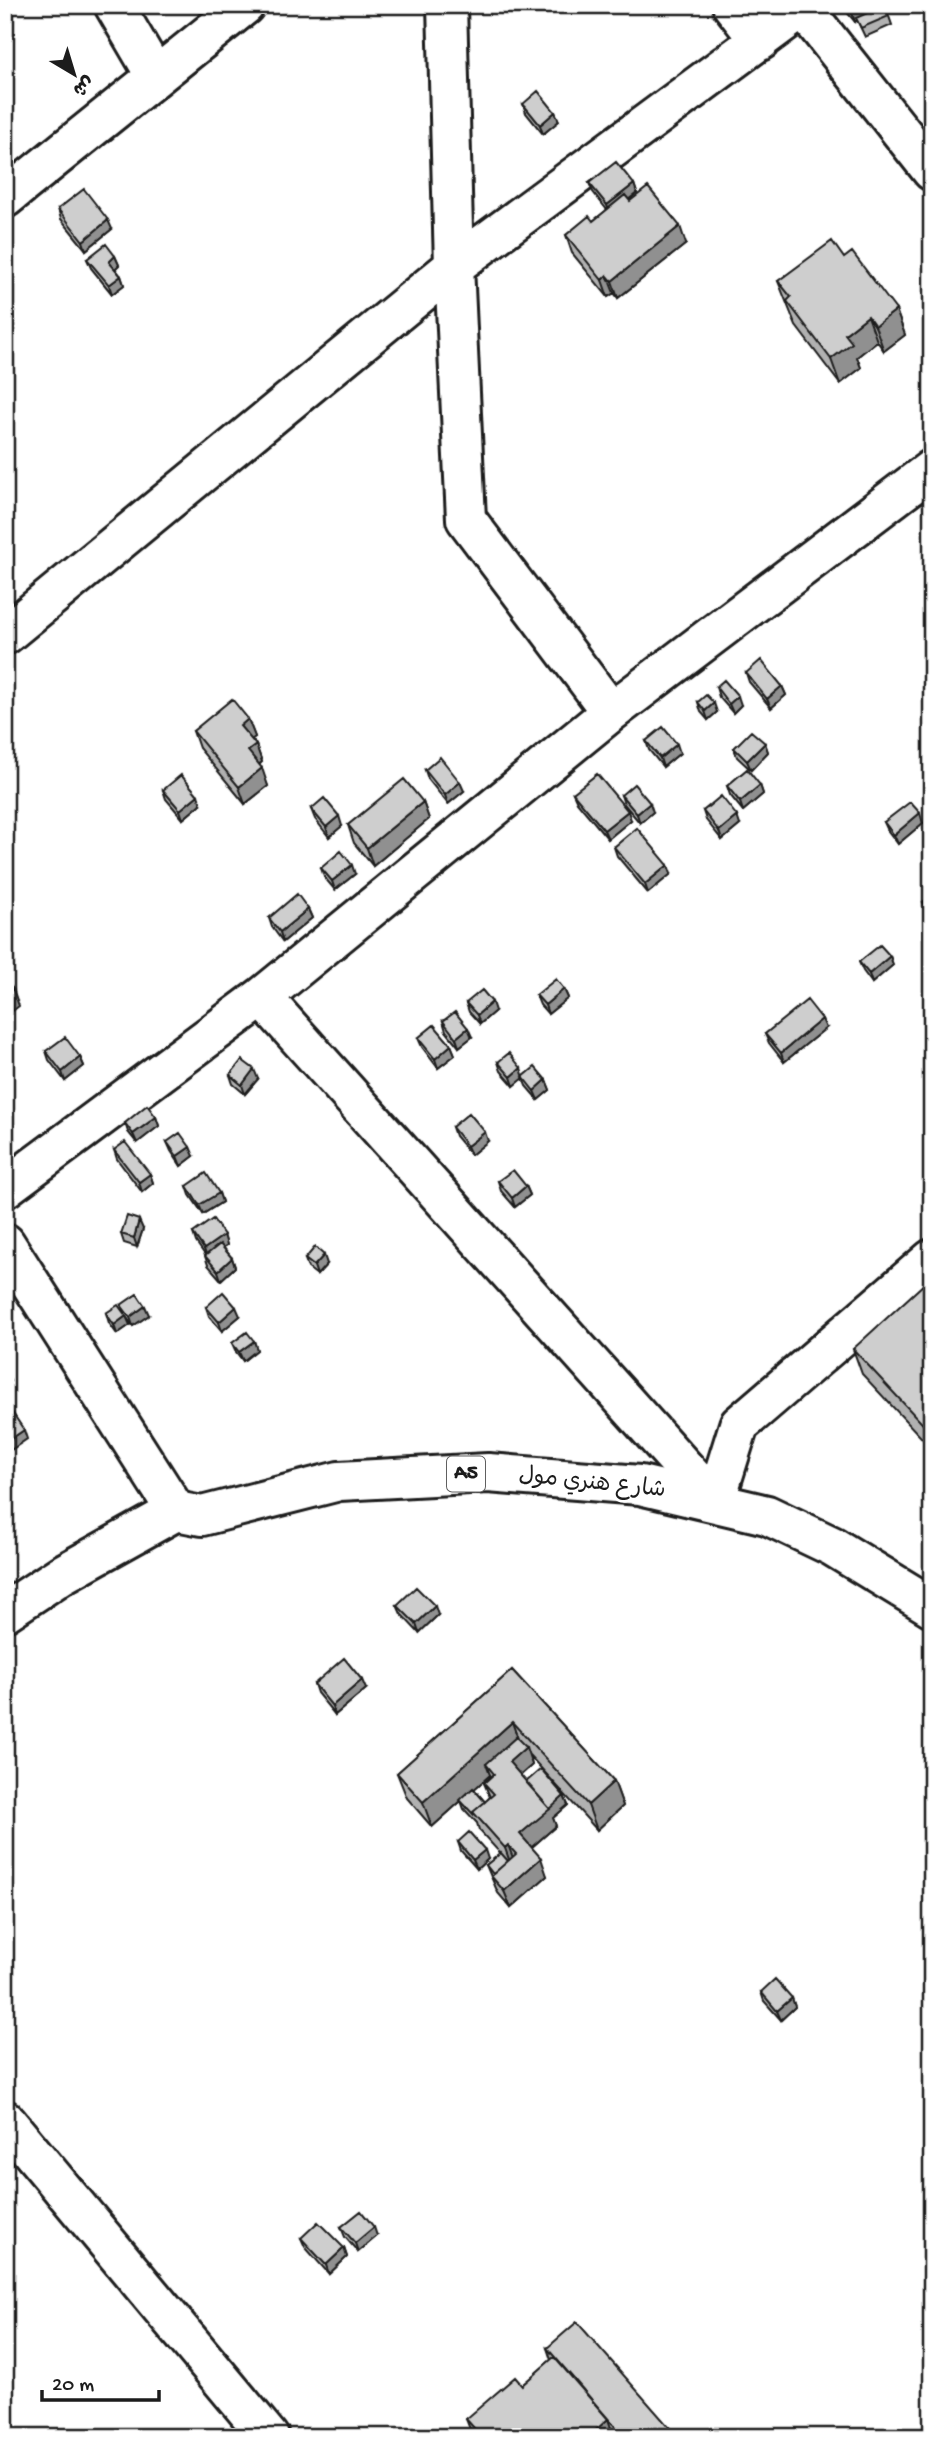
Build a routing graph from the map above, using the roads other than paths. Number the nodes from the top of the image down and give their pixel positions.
1 (114, 5) edge
2 (245, 5) edge
3 (447, 5) edge
4 (732, 5) edge
5 (805, 7) edge
6 (760, 41) junction
7 (155, 75) junction
8 (932, 172) edge
9 (5, 198) edge
10 (454, 266) junction
11 (932, 470) edge
12 (5, 635) edge
13 (611, 712) junction
14 (262, 997) junction
15 (5, 1188) edge
16 (5, 1243) edge
17 (932, 1259) edge
18 (715, 1502) junction
19 (176, 1511) junction
20 (932, 1607) edge
21 (5, 1612) edge
22 (5, 2120) edge
23 (269, 2437) edge

1 - 7 main road
2 - 7 main road
3 - 10 main road
4 - 6 main road
5 - 6 main road
5 - 8 main road
6 - 10 main road
7 - 9 main road
10 - 12 main road
10 - 13 main road
11 - 13 main road
13 - 14 main road
14 - 15 main road
14 - 18 main road
16 - 19 main road
17 - 18 main road
18 - 19 main road, شارع هنري مول / A5
18 - 20 main road, شارع هنري مول / A5
19 - 21 main road
22 - 23 main road

